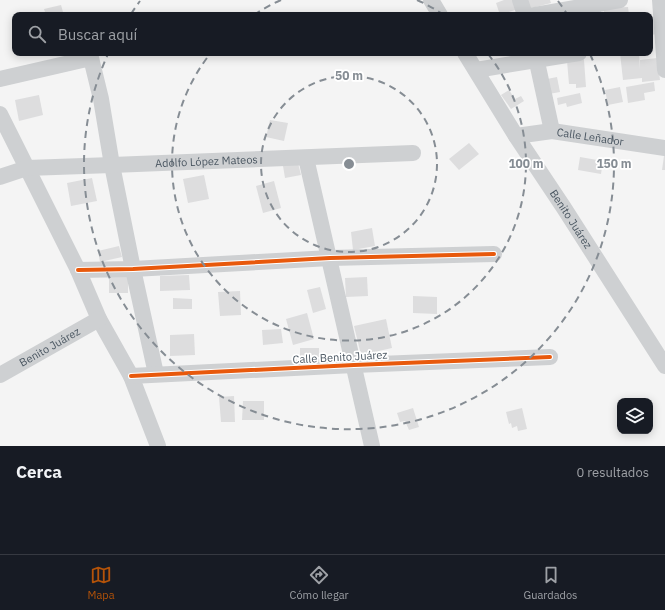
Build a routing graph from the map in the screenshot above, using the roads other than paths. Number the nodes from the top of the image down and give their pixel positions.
1 (431, 0) edge
2 (520, 0) edge
3 (620, 0) edge
4 (660, 0) edge
5 (438, 12) edge
6 (524, 12) edge
7 (552, 12) edge
8 (659, 39) edge
9 (467, 56) edge
10 (547, 56) edge
11 (536, 57) edge
12 (476, 70) junction
13 (665, 70) edge
14 (0, 79) edge
15 (0, 114) edge
16 (552, 131) junction
17 (516, 136) junction
18 (665, 148) edge
19 (413, 153) dead end
20 (306, 158) junction
21 (112, 165) junction
22 (27, 168) junction
23 (0, 177) edge
24 (494, 254) dead end
25 (330, 258) junction
26 (78, 270) junction
27 (133, 270) junction
28 (99, 319) junction
29 (550, 357) dead end
30 (354, 365) junction
31 (665, 366) edge
32 (0, 374) edge
33 (156, 374) junction
34 (131, 376) junction
35 (158, 446) edge
36 (372, 446) edge

1 - 5 street
2 - 6 street
3 - 7 street
4 - 8 street
8 - 13 street
9 - 12 street, Benito Juárez
10 - 11 street
11 - 12 street
11 - 16 street
12 - 17 street, Benito Juárez
14 - 21 street
15 - 22 street
16 - 17 street, Calle Leñador
16 - 18 street, Calle Leñador
17 - 31 street, Benito Juárez
19 - 20 street, Adolfo López Mateos
20 - 21 street, Adolfo López Mateos
20 - 25 street
21 - 22 street, Adolfo López Mateos
21 - 27 street
22 - 23 street, Adolfo López Mateos
22 - 26 street
24 - 25 street
25 - 27 street
25 - 30 street
26 - 27 street
26 - 28 street
27 - 33 street
28 - 32 street, Benito Juárez
28 - 34 street
29 - 30 street, Calle Benito Juárez
30 - 33 street, Calle Benito Juárez
30 - 36 street
33 - 34 street, Calle Benito Juárez
34 - 35 street

